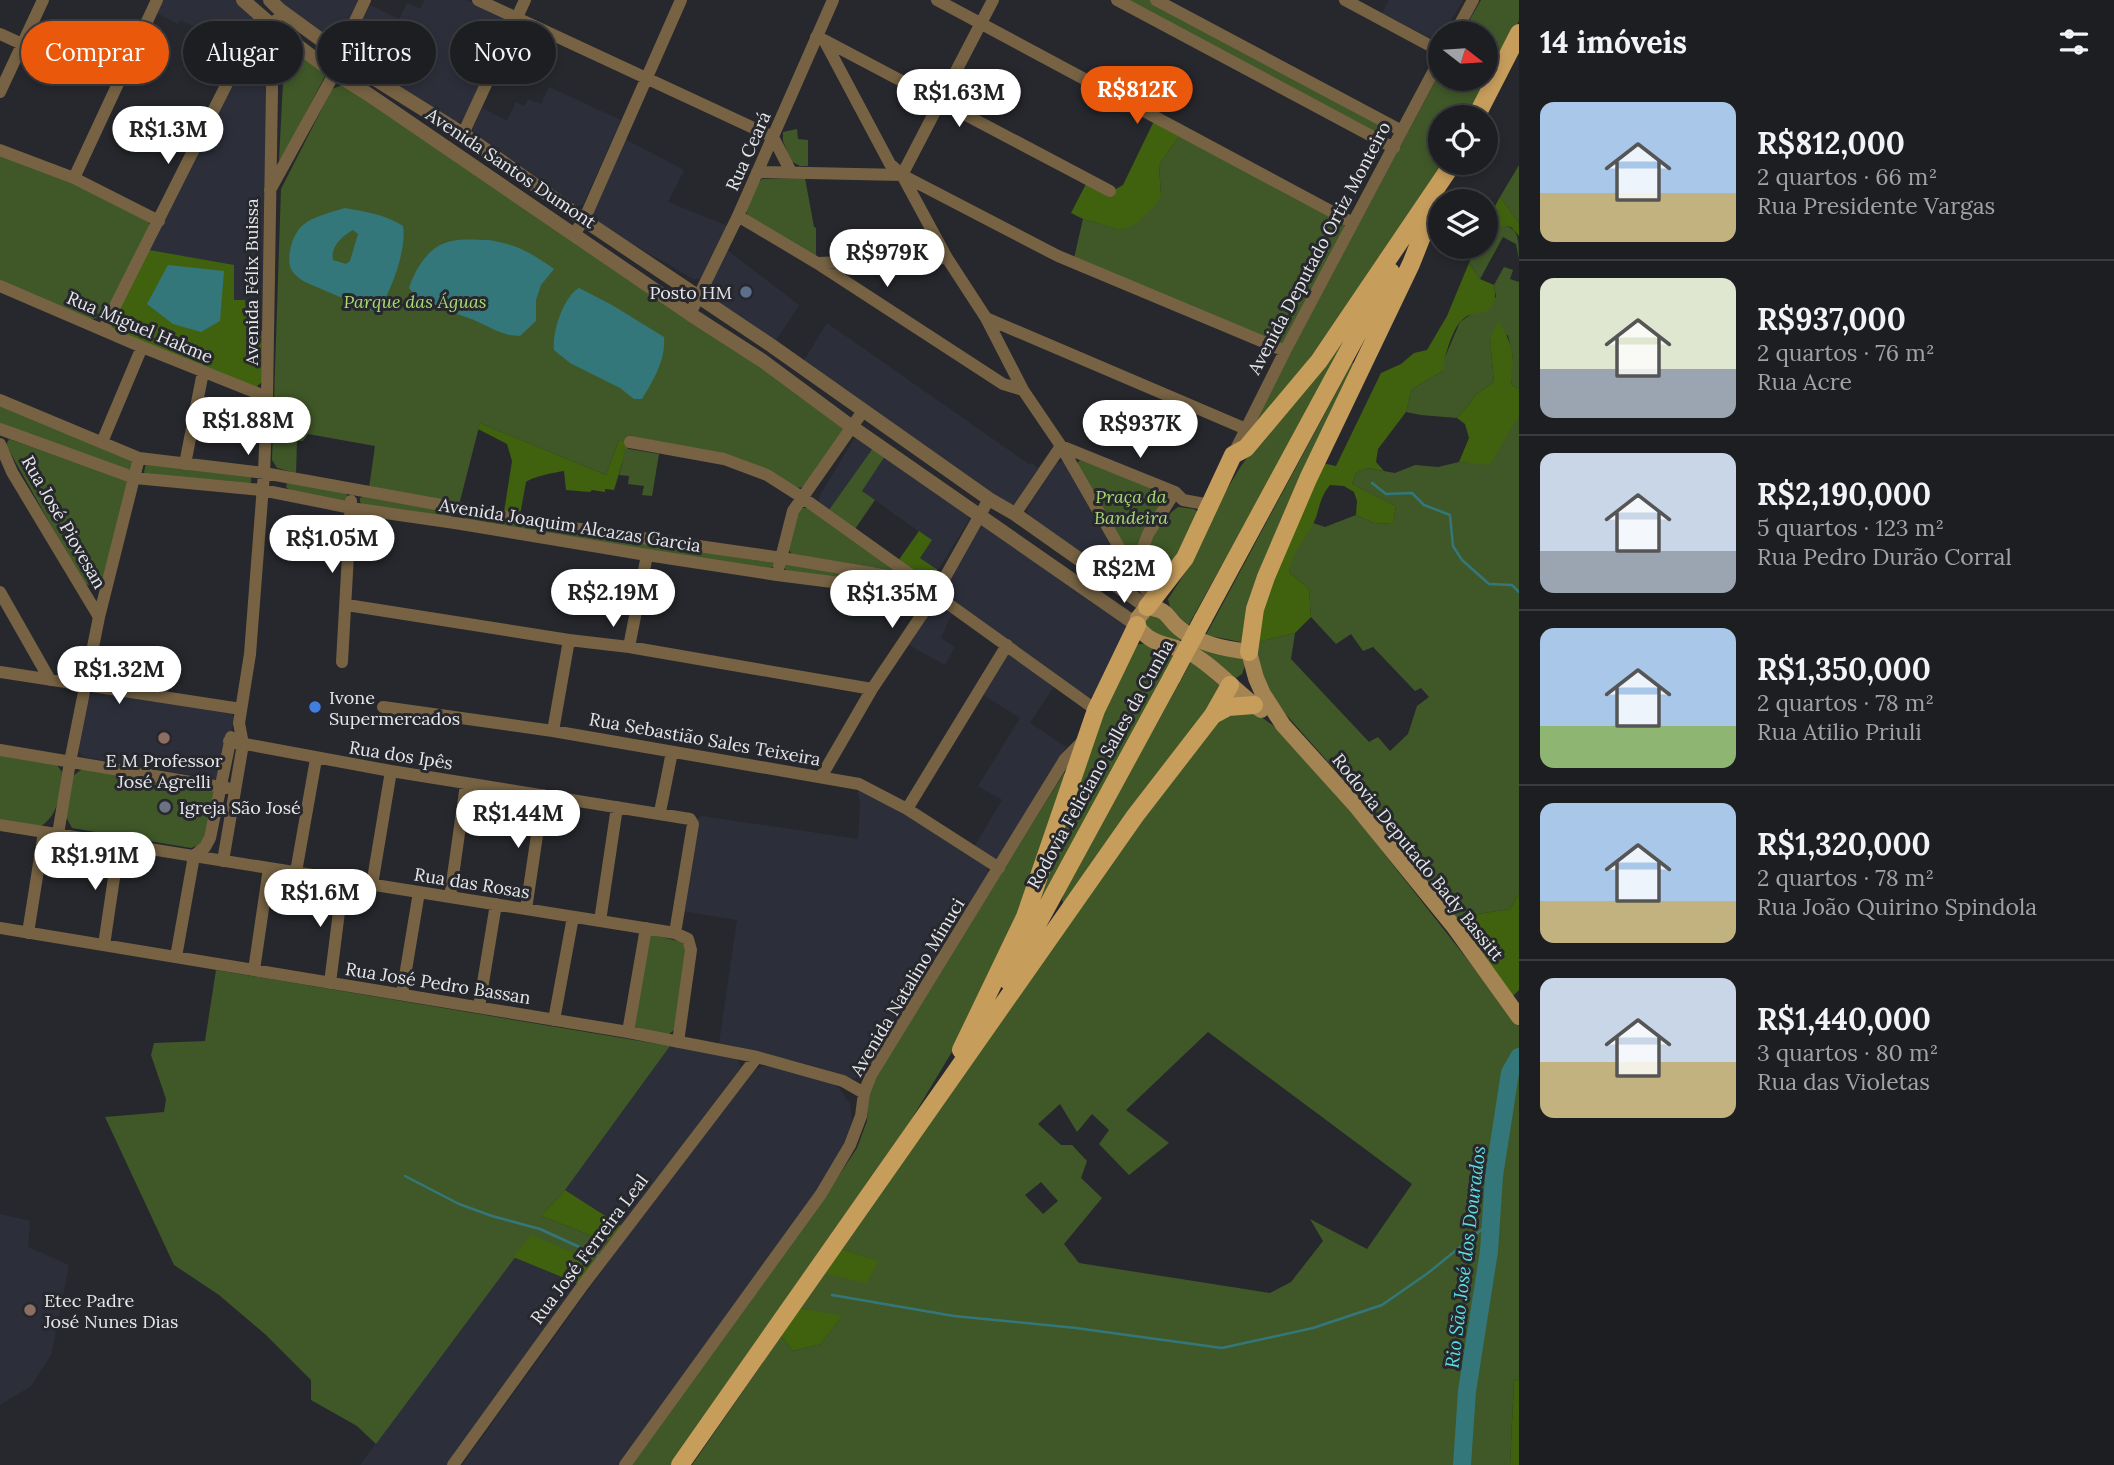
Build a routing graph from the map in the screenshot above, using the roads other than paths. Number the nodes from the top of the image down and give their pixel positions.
1 (43, 0) edge
2 (158, 0) edge
3 (243, 0) edge
4 (365, 0) edge
5 (478, 0) edge
6 (525, 0) edge
7 (681, 0) edge
8 (833, 0) edge
9 (937, 0) edge
10 (993, 0) edge
11 (1117, 0) edge
12 (1156, 0) edge
13 (1345, 0) edge
14 (1473, 0) edge
15 (275, 5) edge
16 (261, 16) junction
17 (517, 18) junction
18 (33, 21) edge
19 (266, 21) edge
20 (355, 21) edge
21 (1462, 21) edge
22 (981, 24) junction
23 (1519, 33) edge
24 (0, 34) edge
25 (317, 36) edge
26 (820, 38) junction
27 (21, 44) edge
28 (1428, 45) edge
29 (21, 46) edge
30 (303, 50) edge
31 (317, 61) edge
32 (646, 79) junction
33 (1428, 82) edge
34 (272, 84) edge
35 (328, 84) edge
36 (351, 84) edge
37 (373, 84) edge
38 (383, 84) edge
39 (0, 92) edge
40 (368, 94) junction
41 (940, 100) junction
42 (1482, 105) edge
43 (1402, 131) junction
44 (463, 134) junction
45 (773, 137) junction
46 (1394, 148) junction
47 (0, 150) edge
48 (757, 172) junction
49 (791, 172) junction
50 (902, 175) junction
51 (1445, 175) edge
52 (1446, 175) edge
53 (1447, 175) edge
54 (74, 178) junction
55 (1110, 191) dead end
56 (269, 192) junction
57 (738, 216) junction
58 (584, 220) junction
59 (159, 221) junction
60 (1353, 223) junction
61 (573, 235) junction
62 (947, 258) junction
63 (817, 263) junction
64 (0, 286) edge
65 (699, 297) junction
66 (690, 314) junction
67 (986, 318) junction
68 (103, 330) junction
69 (772, 346) junction
70 (142, 347) junction
71 (1286, 351) junction
72 (763, 361) junction
73 (203, 372) junction
74 (1023, 390) junction
75 (267, 397) junction
76 (0, 400) edge
77 (863, 411) junction
78 (852, 427) junction
79 (0, 429) edge
80 (1247, 429) junction
81 (102, 442) junction
82 (630, 442) dead end
83 (0, 444) edge
84 (1061, 446) junction
85 (1233, 455) junction
86 (139, 458) junction
87 (185, 464) junction
88 (12, 471) junction
89 (264, 473) junction
90 (0, 478) edge
91 (135, 478) junction
92 (262, 489) junction
93 (352, 490) junction
94 (1175, 492) junction
95 (803, 498) junction
96 (989, 499) junction
97 (1210, 505) junction
98 (351, 508) junction
99 (458, 509) junction
100 (979, 514) junction
101 (1015, 514) junction
102 (455, 523) junction
103 (646, 555) junction
104 (782, 558) junction
105 (777, 575) junction
106 (1135, 575) junction
107 (919, 581) junction
108 (1124, 589) junction
109 (0, 592) edge
110 (935, 595) junction
111 (347, 605) junction
112 (1154, 606) junction
113 (99, 617) junction
114 (1137, 625) junction
115 (569, 640) junction
116 (1007, 645) junction
117 (629, 647) junction
118 (1245, 655) junction
119 (342, 662) dead end
120 (0, 672) edge
121 (50, 680) junction
122 (85, 684) junction
123 (1230, 685) junction
124 (873, 689) junction
125 (1254, 705) junction
126 (383, 707) dead end
127 (242, 709) junction
128 (1096, 710) junction
129 (1213, 715) junction
130 (239, 723) junction
131 (1283, 725) junction
132 (553, 731) junction
133 (1087, 737) junction
134 (229, 741) junction
135 (243, 744) junction
136 (0, 750) edge
137 (672, 751) junction
138 (316, 759) junction
139 (70, 762) junction
140 (391, 771) junction
141 (821, 777) junction
142 (466, 783) junction
143 (219, 787) junction
144 (234, 789) junction
145 (543, 795) junction
146 (617, 807) junction
147 (907, 808) junction
148 (660, 813) junction
149 (0, 825) edge
150 (44, 832) junction
151 (58, 834) junction
152 (119, 844) junction
153 (194, 856) junction
154 (223, 861) junction
155 (269, 868) junction
156 (999, 868) junction
157 (296, 872) junction
158 (343, 880) junction
159 (372, 884) junction
160 (419, 892) junction
161 (450, 897) junction
162 (496, 904) junction
163 (526, 909) junction
164 (573, 917) junction
165 (600, 921) junction
166 (0, 928) edge
167 (646, 928) junction
168 (28, 933) junction
169 (675, 933) junction
170 (104, 945) junction
171 (176, 957) junction
172 (254, 970) junction
173 (330, 983) junction
174 (401, 994) junction
175 (479, 1007) junction
176 (1519, 1017) edge
177 (554, 1020) junction
178 (628, 1031) junction
179 (678, 1042) junction
180 (757, 1057) junction
181 (943, 1088) junction
182 (864, 1093) junction
183 (453, 1465) edge
184 (625, 1465) edge
185 (680, 1465) edge

1 - 18 street
2 - 54 street
3 - 16 street, Avenida Santos Dumont
4 - 20 street
5 - 17 street
6 - 17 street
7 - 32 street
8 - 26 street, Rua Ceará
9 - 22 street
10 - 22 street
11 - 46 street
12 - 43 street
13 - 28 street
14 - 21 street
15 - 25 street, Avenida Santos Dumont
16 - 19 street, Avenida Santos Dumont
16 - 59 street
17 - 32 street
17 - 44 street
22 - 41 street
22 - 60 street
23 - 42 main road
24 - 27 street
26 - 41 street
26 - 45 street, Rua Ceará
26 - 50 street
29 - 39 street
30 - 31 street, Avenida Santos Dumont
32 - 45 street
32 - 58 street
33 - 43 street, Avenida Deputado Ortiz Monteiro
34 - 56 street, Avenida Félix Buissa
35 - 56 street
36 - 40 street, Avenida Santos Dumont
37 - 40 street
38 - 44 street, Avenida Santos Dumont
40 - 61 street, Avenida Santos Dumont
41 - 50 street
41 - 55 street
43 - 46 street, Avenida Deputado Ortiz Monteiro
44 - 58 street, Avenida Santos Dumont
45 - 48 street, Rua Ceará
45 - 49 street
46 - 60 street, Avenida Deputado Ortiz Monteiro
47 - 54 street
48 - 49 street
48 - 57 street, Rua Ceará
49 - 50 street
50 - 62 street
50 - 71 street
51 - 85 main road
52 - 181 main road, Rodovia Feliciano Salles da Cunha, bridge
53 - 118 main road
54 - 59 street
56 - 75 street, Avenida Félix Buissa
57 - 63 street
57 - 65 street, Rua Ceará
58 - 61 street
58 - 65 street, Avenida Santos Dumont
59 - 68 street
60 - 71 street, Avenida Deputado Ortiz Monteiro
61 - 66 street, Avenida Santos Dumont
62 - 63 street
62 - 67 street
63 - 74 street
64 - 68 street, Rua Miguel Hakme
65 - 66 street, Rua Ceará
65 - 69 street, Avenida Santos Dumont
66 - 72 street, Avenida Santos Dumont
67 - 74 street
67 - 80 street
68 - 70 street, Rua Miguel Hakme
69 - 72 street
69 - 77 street, Avenida Santos Dumont
70 - 73 street, Rua Miguel Hakme
70 - 81 street
71 - 80 street, Avenida Deputado Ortiz Monteiro
72 - 78 street, Avenida Santos Dumont
73 - 75 street, Rua Miguel Hakme
73 - 87 street
74 - 84 street
75 - 89 street, Avenida Félix Buissa
76 - 81 street, Avenida Joaquim Alcazas Garcia
77 - 78 street
77 - 96 street, Avenida Santos Dumont
78 - 95 street
78 - 100 street, Avenida Santos Dumont
79 - 91 street, Avenida Joaquim Alcazas Garcia
80 - 85 street, Avenida Deputado Ortiz Monteiro
81 - 86 street, Avenida Joaquim Alcazas Garcia
82 - 95 street
83 - 88 street, Rua José Piovesan
84 - 94 street
84 - 101 street
84 - 106 street
85 - 97 main road
86 - 87 street, Avenida Joaquim Alcazas Garcia
86 - 91 street
87 - 89 street, Avenida Joaquim Alcazas Garcia
88 - 90 street
88 - 113 street, Rua José Piovesan
89 - 92 street, Avenida Félix Buissa
89 - 93 street, Avenida Joaquim Alcazas Garcia
91 - 92 street, Avenida Joaquim Alcazas Garcia
91 - 113 street
92 - 98 street, Avenida Joaquim Alcazas Garcia
92 - 127 street, Avenida Félix Buissa
93 - 98 street
93 - 99 street, Avenida Joaquim Alcazas Garcia
94 - 97 street
94 - 106 street
95 - 104 street
95 - 107 street
96 - 100 street
96 - 101 street, Avenida Santos Dumont
97 - 112 main road
98 - 102 street, Avenida Joaquim Alcazas Garcia
98 - 111 street
99 - 102 street
99 - 104 street, Avenida Joaquim Alcazas Garcia
100 - 110 street
100 - 114 street, Avenida Santos Dumont
101 - 108 street, Avenida Santos Dumont
102 - 103 street, Avenida Joaquim Alcazas Garcia
103 - 105 street, Avenida Joaquim Alcazas Garcia
103 - 117 street
104 - 105 street
104 - 107 street, Avenida Joaquim Alcazas Garcia
105 - 110 street, Avenida Joaquim Alcazas Garcia
106 - 108 street
106 - 112 street
107 - 110 street
108 - 112 street, Avenida Santos Dumont
109 - 121 street
110 - 116 street
110 - 124 street
111 - 115 street
111 - 119 street
112 - 114 main road
112 - 118 main road
113 - 122 street
114 - 123 main road, Rodovia Deputado Bady Bassitt
114 - 128 main road
115 - 117 street
115 - 132 street
116 - 128 street
116 - 147 street
117 - 124 street
118 - 123 main road
118 - 131 main road, Rodovia Deputado Bady Bassitt
120 - 121 street
121 - 122 street
122 - 127 street
122 - 139 street
123 - 125 main road, Rodovia Deputado Bady Bassitt
123 - 129 main road
124 - 141 street
125 - 129 main road
125 - 131 main road, Rodovia Deputado Bady Bassitt
126 - 132 street, Rua Sebastião Sales Teixeira
127 - 130 street, Avenida Félix Buissa
128 - 133 main road
129 - 181 main road
130 - 134 street, Avenida Félix Buissa
130 - 135 street, Avenida Félix Buissa
131 - 176 main road, Rodovia Deputado Bady Bassitt
132 - 137 street, Rua Sebastião Sales Teixeira
133 - 156 street, Avenida Natalino Minuci
133 - 181 main road
134 - 135 street, Rua dos Ipês
134 - 143 street, Avenida Félix Buissa
135 - 138 street, Rua dos Ipês
135 - 144 street
136 - 139 street
137 - 141 street, Rua Sebastião Sales Teixeira
137 - 148 street
138 - 140 street, Rua dos Ipês
138 - 157 street
139 - 143 street
139 - 151 street
140 - 142 street, Rua dos Ipês
140 - 159 street
141 - 147 street, Rua Sebastião Sales Teixeira
142 - 145 street, Rua dos Ipês
142 - 161 street
143 - 144 street
143 - 153 street, Avenida Félix Buissa
144 - 154 street
145 - 146 street, Rua dos Ipês
145 - 163 street
146 - 148 street, Rua dos Ipês
146 - 165 street
147 - 156 street, Rua Sebastião Sales Teixeira
148 - 169 street, Rua dos Ipês
149 - 150 street, Rua das Rosas
150 - 151 street, Rua das Rosas
150 - 168 street
151 - 152 street, Rua das Rosas
152 - 153 street, Rua das Rosas
152 - 170 street
153 - 154 street, Rua das Rosas
153 - 171 street
154 - 155 street, Rua das Rosas
155 - 157 street, Rua das Rosas
155 - 172 street
156 - 182 street, Avenida Natalino Minuci
157 - 158 street, Rua das Rosas
158 - 159 street, Rua das Rosas
158 - 173 street
159 - 160 street, Rua das Rosas
160 - 161 street, Rua das Rosas
160 - 174 street
161 - 162 street, Rua das Rosas
162 - 163 street, Rua das Rosas
162 - 175 street
163 - 164 street, Rua das Rosas
164 - 165 street, Rua das Rosas
164 - 177 street
165 - 167 street, Rua das Rosas
166 - 168 street, Rua José Pedro Bassan
167 - 169 street, Rua das Rosas
167 - 178 street
168 - 170 street, Rua José Pedro Bassan
169 - 179 street, Rua das Rosas
170 - 171 street, Rua José Pedro Bassan
171 - 172 street, Rua José Pedro Bassan
172 - 173 street, Rua José Pedro Bassan
173 - 174 street, Rua José Pedro Bassan
174 - 175 street, Rua José Pedro Bassan
175 - 177 street, Rua José Pedro Bassan
177 - 178 street, Rua José Pedro Bassan
178 - 179 street, Rua José Pedro Bassan
179 - 180 street, Rua José Pedro Bassan
180 - 182 street, Rua José Pedro Bassan
180 - 183 street, Rua José Ferreira Leal
181 - 185 main road
182 - 184 street, Avenida Natalino Minuci

